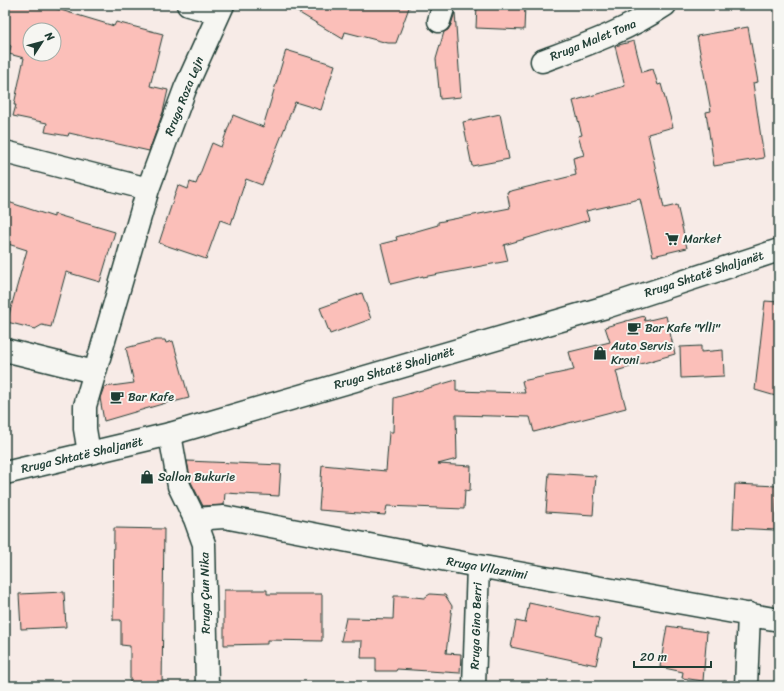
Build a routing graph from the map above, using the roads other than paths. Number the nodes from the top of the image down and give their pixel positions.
1 (188, 5) edge
2 (665, 5) edge
3 (221, 9) edge
4 (542, 61) dead end
5 (5, 152) edge
6 (148, 189) junction
7 (779, 250) edge
8 (5, 350) edge
9 (94, 372) junction
10 (170, 434) junction
11 (89, 453) junction
12 (5, 473) edge
13 (195, 519) junction
14 (478, 566) junction
15 (749, 614) junction
16 (779, 620) edge
17 (207, 686) edge
18 (474, 686) edge
19 (746, 686) edge

1 - 3 street
2 - 4 street, Rruga Malet Tona
3 - 6 street, Rruga Roza Lejn
5 - 6 street
6 - 9 street, Rruga Roza Lejn
7 - 10 street, Rruga Shtatë Shaljanët
8 - 9 street
9 - 11 street, Rruga Roza Lejn
10 - 11 street, Rruga Shtatë Shaljanët
10 - 13 street, Rruga Çun Nika
11 - 12 street, Rruga Shtatë Shaljanët
13 - 14 street, Rruga Vllaznimi
13 - 17 street, Rruga Çun Nika
14 - 15 street, Rruga Vllaznimi
14 - 18 street, Rruga Gino Berri
15 - 16 street, Rruga Vllaznimi
15 - 19 street

